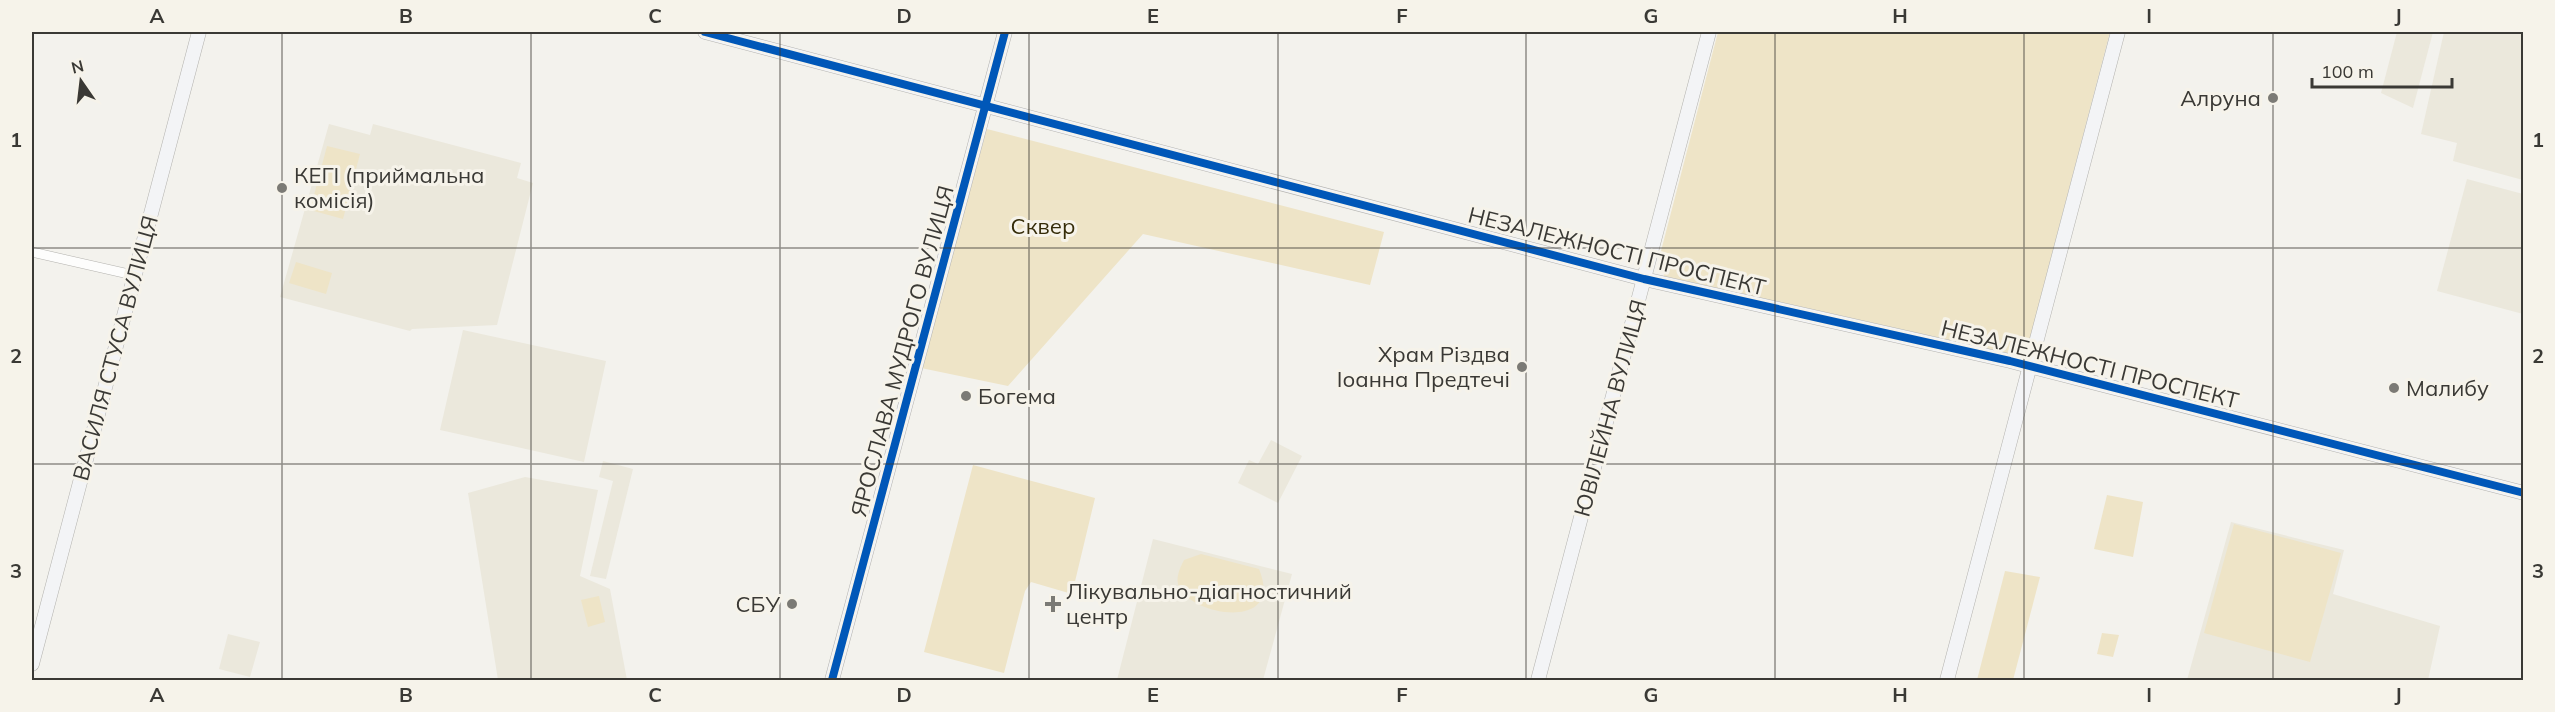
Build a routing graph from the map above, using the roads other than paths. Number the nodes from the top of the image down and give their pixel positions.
1 (199, 32) edge
2 (705, 32) edge
3 (1005, 32) edge
4 (1708, 32) edge
5 (2118, 32) edge
6 (985, 106) junction
7 (32, 252) edge
8 (133, 275) junction
9 (1644, 279) junction
10 (2030, 366) junction
11 (2523, 493) edge
12 (32, 664) edge
13 (832, 681) edge
14 (1538, 681) edge
15 (1947, 681) edge

1 - 8 street, ВАСИЛЯ СТУСА ВУЛИЦЯ
2 - 6 street, НЕЗАЛЕЖНОСТІ ПРОСПЕКТ
3 - 6 street, ЯРОСЛАВА МУДРОГО ВУЛИЦЯ
4 - 9 street, ЮВІЛЕЙНА ВУЛИЦЯ
5 - 10 street
6 - 9 street, НЕЗАЛЕЖНОСТІ ПРОСПЕКТ
6 - 13 street, ЯРОСЛАВА МУДРОГО ВУЛИЦЯ
7 - 8 street
8 - 12 street, ВАСИЛЯ СТУСА ВУЛИЦЯ
9 - 10 street, НЕЗАЛЕЖНОСТІ ПРОСПЕКТ
9 - 14 street, ЮВІЛЕЙНА ВУЛИЦЯ
10 - 11 street, НЕЗАЛЕЖНОСТІ ПРОСПЕКТ
10 - 15 street

